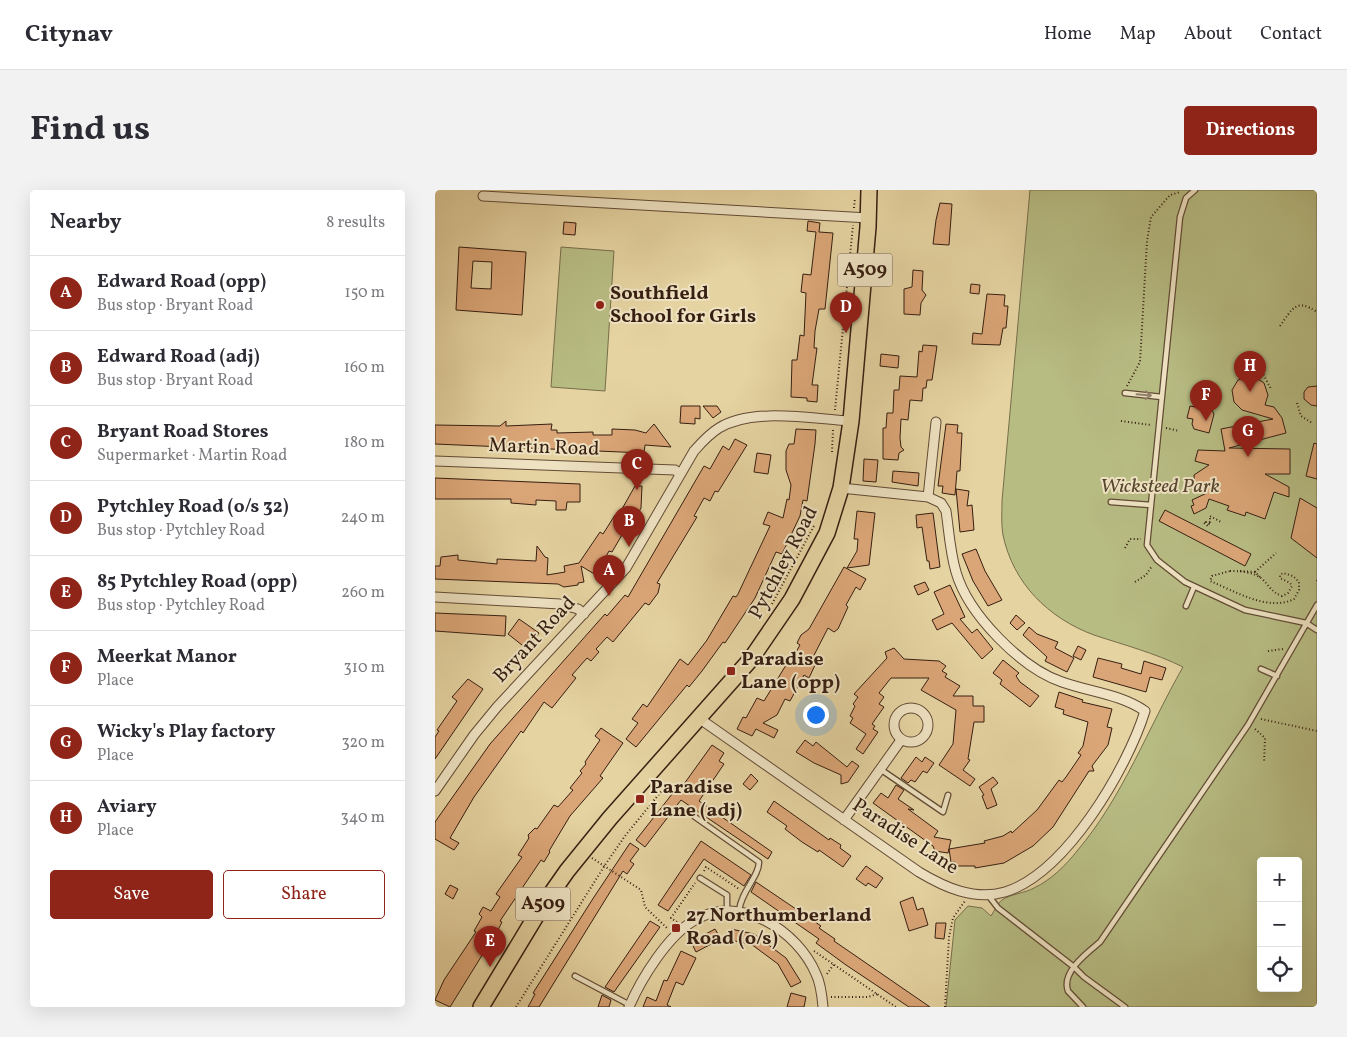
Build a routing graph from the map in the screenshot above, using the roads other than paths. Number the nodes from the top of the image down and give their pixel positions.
1 (869, 190) edge
2 (1195, 190) edge
3 (539, 194) edge
4 (483, 196) dead end
5 (869, 218) junction
6 (1125, 393) road end
7 (1162, 397) junction
8 (851, 421) junction
9 (936, 422) dead end
10 (435, 461) edge
11 (680, 474) junction
12 (841, 488) junction
13 (928, 498) junction
14 (1111, 502) dead end
15 (1151, 506) junction
16 (1194, 587) junction
17 (435, 597) edge
18 (1317, 605) edge
19 (1186, 606) dead end
20 (584, 614) junction
21 (1306, 623) junction
22 (1317, 630) edge
23 (1261, 669) dead end
24 (1277, 676) junction
25 (700, 719) junction
26 (901, 740) junction
27 (880, 769) junction
28 (435, 791) edge
29 (948, 795) dead end
30 (695, 818) dead end
31 (844, 820) junction
32 (701, 878) dead end
33 (987, 894) junction
34 (727, 911) junction
35 (739, 911) junction
36 (1075, 967) junction
37 (575, 976) dead end
38 (630, 1006) edge
39 (481, 1007) edge
40 (823, 1007) edge
41 (1083, 1007) edge
42 (1125, 1007) edge

1 - 5 main road, Pytchley Road / A509
2 - 7 lane
3 - 4 street
3 - 5 street
5 - 8 main road, Pytchley Road / A509
6 -> 7 lane
7 - 15 lane
8 - 11 street, Bryant Road
8 - 12 main road, Pytchley Road / A509
9 - 13 street
10 - 11 street, Martin Road
11 - 20 street, Bryant Road
12 - 13 street
12 - 25 main road, Pytchley Road / A509
13 - 33 street, Paradise Lane
14 - 15 lane
15 - 16 lane
16 - 19 lane
16 - 21 lane
17 - 20 street
18 - 21 lane
20 - 28 street, Bryant Road
21 - 22 lane
21 - 24 lane
23 - 24 lane
24 - 36 lane
25 - 31 street, Paradise Lane
25 - 39 main road, Pytchley Road / A509
26 - 26 street
26 - 27 street
27 - 29 lane
27 - 31 street
30 - 35 lane
31 - 33 street, Paradise Lane
32 - 34 lane
33 - 36 lane
34 - 35 street
34 - 38 street
35 - 40 street
36 - 41 lane
36 - 42 lane
37 - 38 lane

